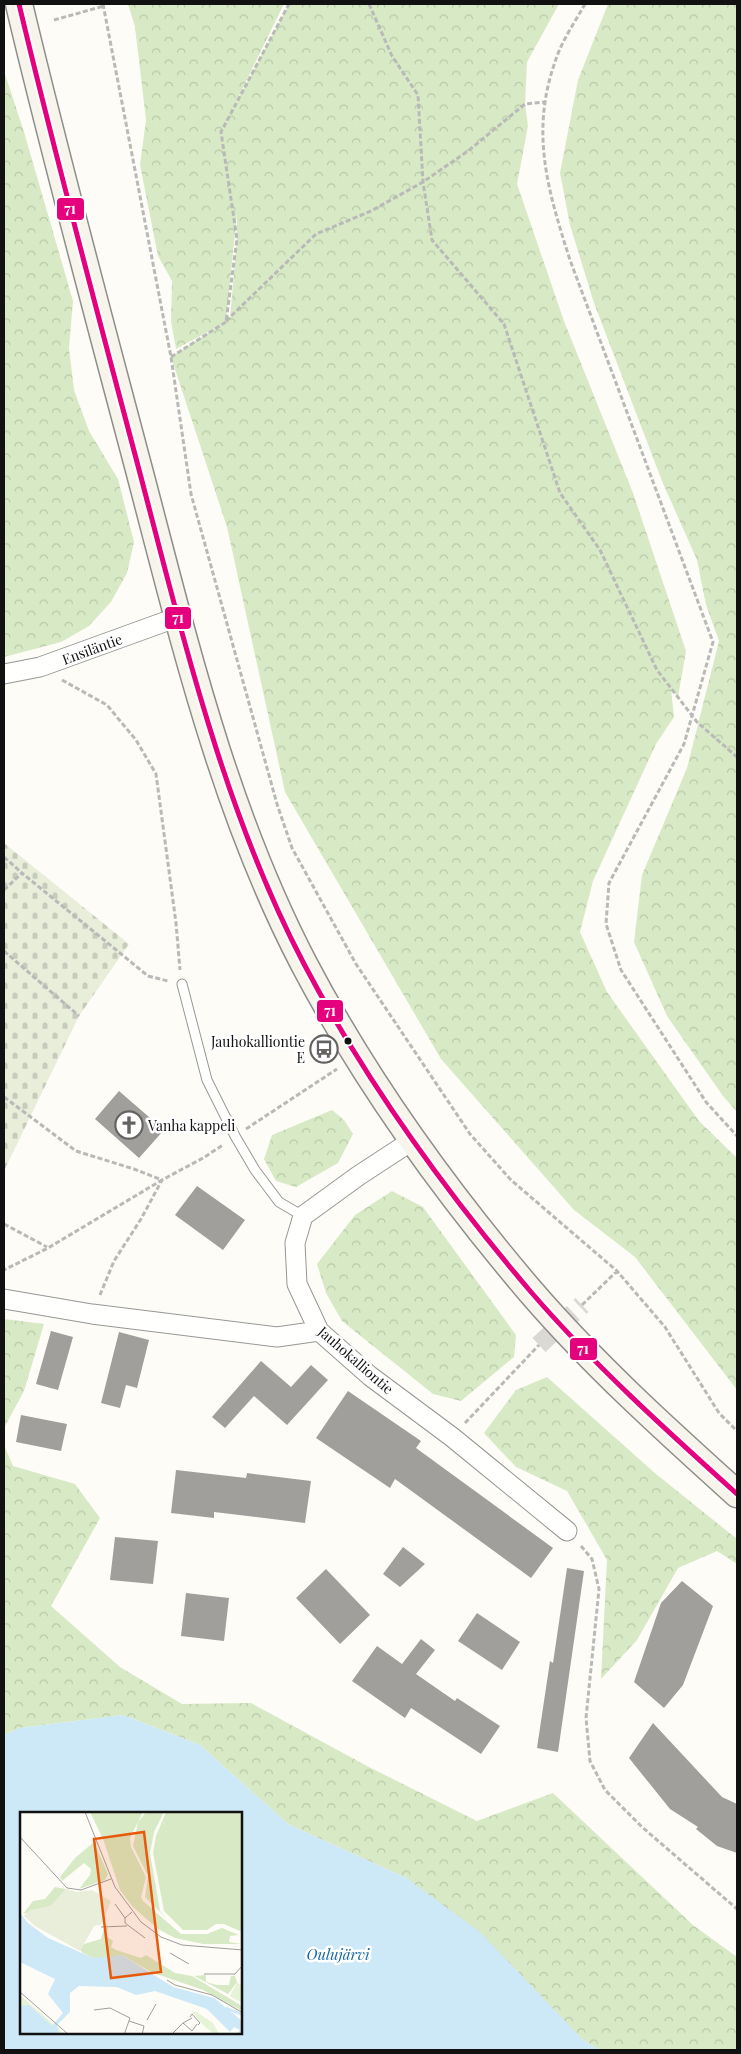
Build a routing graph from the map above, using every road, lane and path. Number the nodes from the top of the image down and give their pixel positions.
1 (19, 4) edge
2 (289, 4) edge
3 (369, 4) edge
4 (585, 4) edge
5 (104, 5) edge
6 (54, 20) dead end
7 (544, 102) junction
8 (422, 182) junction
9 (226, 322) junction
10 (171, 357) junction
11 (178, 617) junction
12 (40, 668) junction
13 (4, 674) edge
14 (692, 715) junction
15 (737, 757) edge
16 (4, 857) edge
17 (22, 873) junction
18 (4, 890) edge
19 (4, 951) edge
20 (182, 984) junction
21 (79, 1016) dead end
22 (356, 1056) junction
23 (4, 1098) edge
24 (235, 1136) junction
25 (737, 1136) edge
26 (413, 1140) junction
27 (162, 1180) junction
28 (303, 1216) junction
29 (4, 1224) edge
30 (48, 1248) junction
31 (4, 1270) edge
32 (617, 1271) junction
33 (4, 1299) edge
34 (582, 1305) tunnel mouth
35 (92, 1314) junction
36 (319, 1331) junction
37 (538, 1345) tunnel mouth
38 (737, 1431) edge
39 (452, 1437) junction
40 (737, 1494) edge
41 (567, 1531) joint
42 (737, 1909) edge

1 - 11 street
2 - 9 path
3 - 8 path
4 - 7 path
5 - 6 path
5 - 10 path
7 - 8 path
7 - 14 path
8 - 9 path
8 - 14 path
9 - 10 path
10 - 32 path
11 - 12 street, Ensiläntie
11 - 22 street
12 - 13 street, Ensiläntie
12 - 20 path
14 - 15 path
14 - 25 path
16 - 17 path
17 - 18 path
17 - 20 path
19 - 21 path
20 - 24 lane
22 - 24 path
22 - 26 street
23 - 27 path
24 - 27 path
24 - 28 lane
26 - 28 street
26 - 40 street
27 - 30 path
27 - 35 path
28 - 36 street, Jauhokalliontie
29 - 30 path
30 - 31 path
32 - 34 path
32 - 38 path
33 - 35 street
35 - 36 street
36 - 39 street, Jauhokalliontie
37 - 39 path
39 - 41 street, Jauhokalliontie
41 - 42 path

